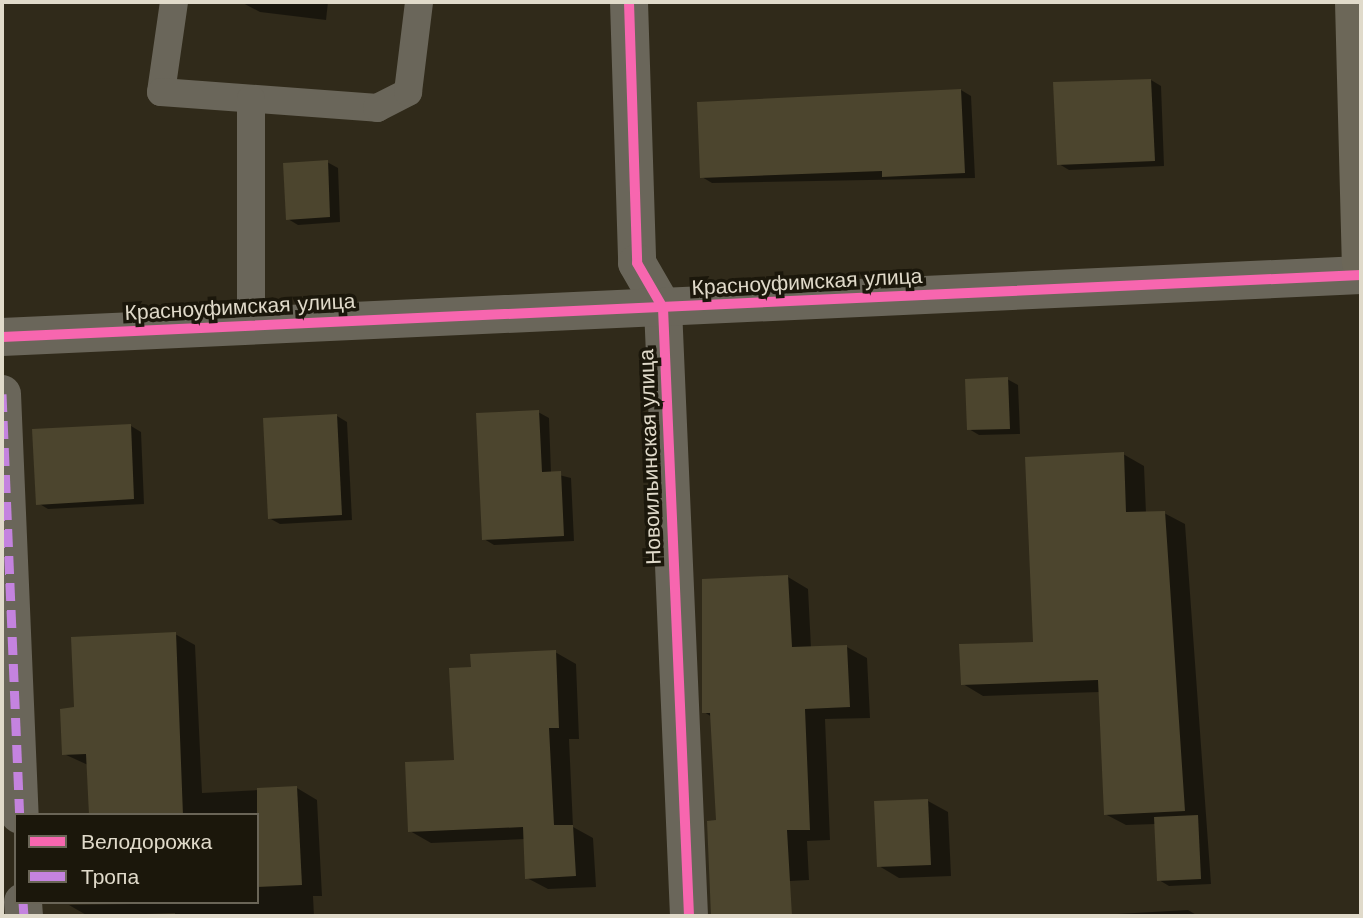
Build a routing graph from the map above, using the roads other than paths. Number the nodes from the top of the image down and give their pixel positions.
1 (174, 2) edge
2 (419, 2) edge
3 (629, 2) edge
4 (1354, 2) edge
5 (251, 99) junction
6 (1361, 262) edge
7 (1361, 275) edge
8 (663, 308) junction
9 (251, 326) junction
10 (2, 337) edge
11 (2, 394) edge
12 (20, 813) edge
13 (689, 916) edge

1 - 5 lane
2 - 5 lane
3 - 8 street, Новоильинская улица
4 - 6 main road
5 - 9 lane
7 - 8 street, Красноуфимская улица
8 - 9 street, Красноуфимская улица
8 - 13 street, Новоильинская улица
9 - 10 street, Красноуфимская улица
11 - 12 street

